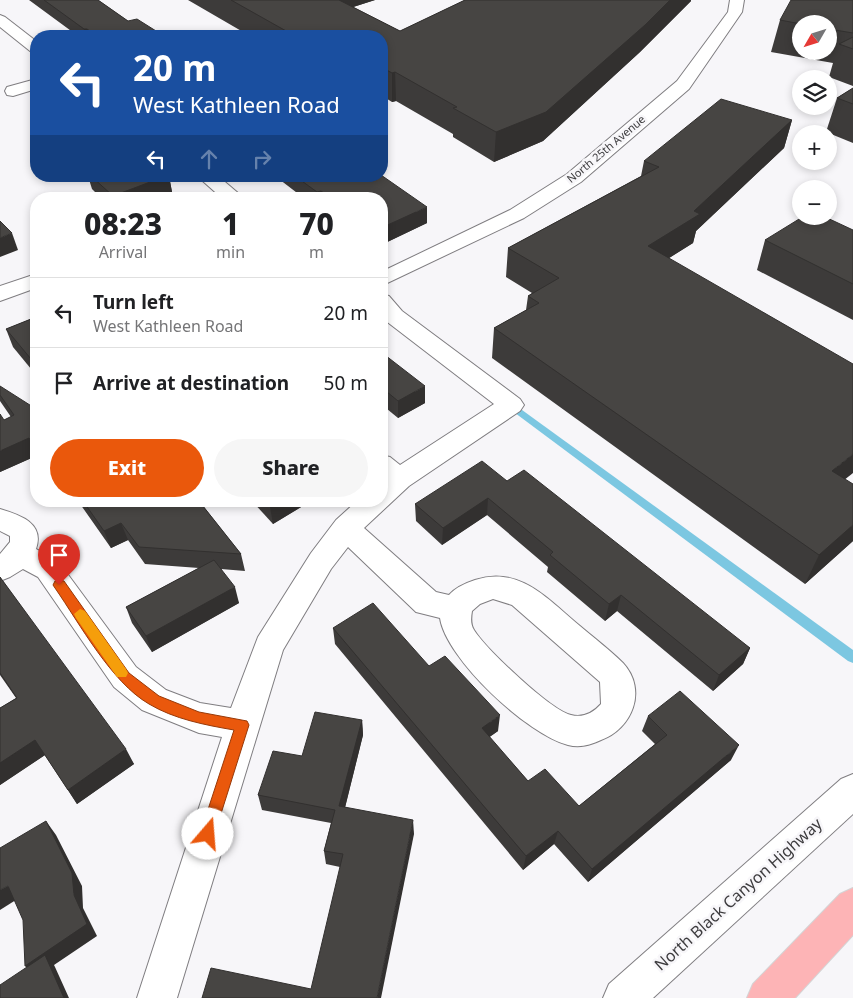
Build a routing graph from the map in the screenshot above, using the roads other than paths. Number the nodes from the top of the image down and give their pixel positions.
1 (737, 0) edge
2 (0, 20) edge
3 (30, 43) edge
4 (30, 86) edge
5 (13, 91) dead end
6 (214, 182) edge
7 (226, 192) edge
8 (388, 277) edge
9 (30, 282) edge
10 (0, 294) edge
11 (388, 309) edge
12 (388, 482) edge
13 (365, 507) edge
14 (0, 520) edge
15 (346, 528) junction
16 (10, 562) edge
17 (456, 610) junction
18 (242, 725) junction
19 (853, 791) edge
20 (853, 907) edge
21 (157, 998) edge
22 (623, 998) edge
23 (767, 998) edge

1 - 8 street, North 25th Avenue
2 - 3 street
4 - 5 street
6 - 7 street
9 - 10 street
11 - 12 street
13 - 15 street
14 - 16 street
15 - 17 street
15 - 18 street
16 - 18 street
17 - 17 street
18 - 21 street
19 - 22 street, North Black Canyon Highway
20 - 23 highway

